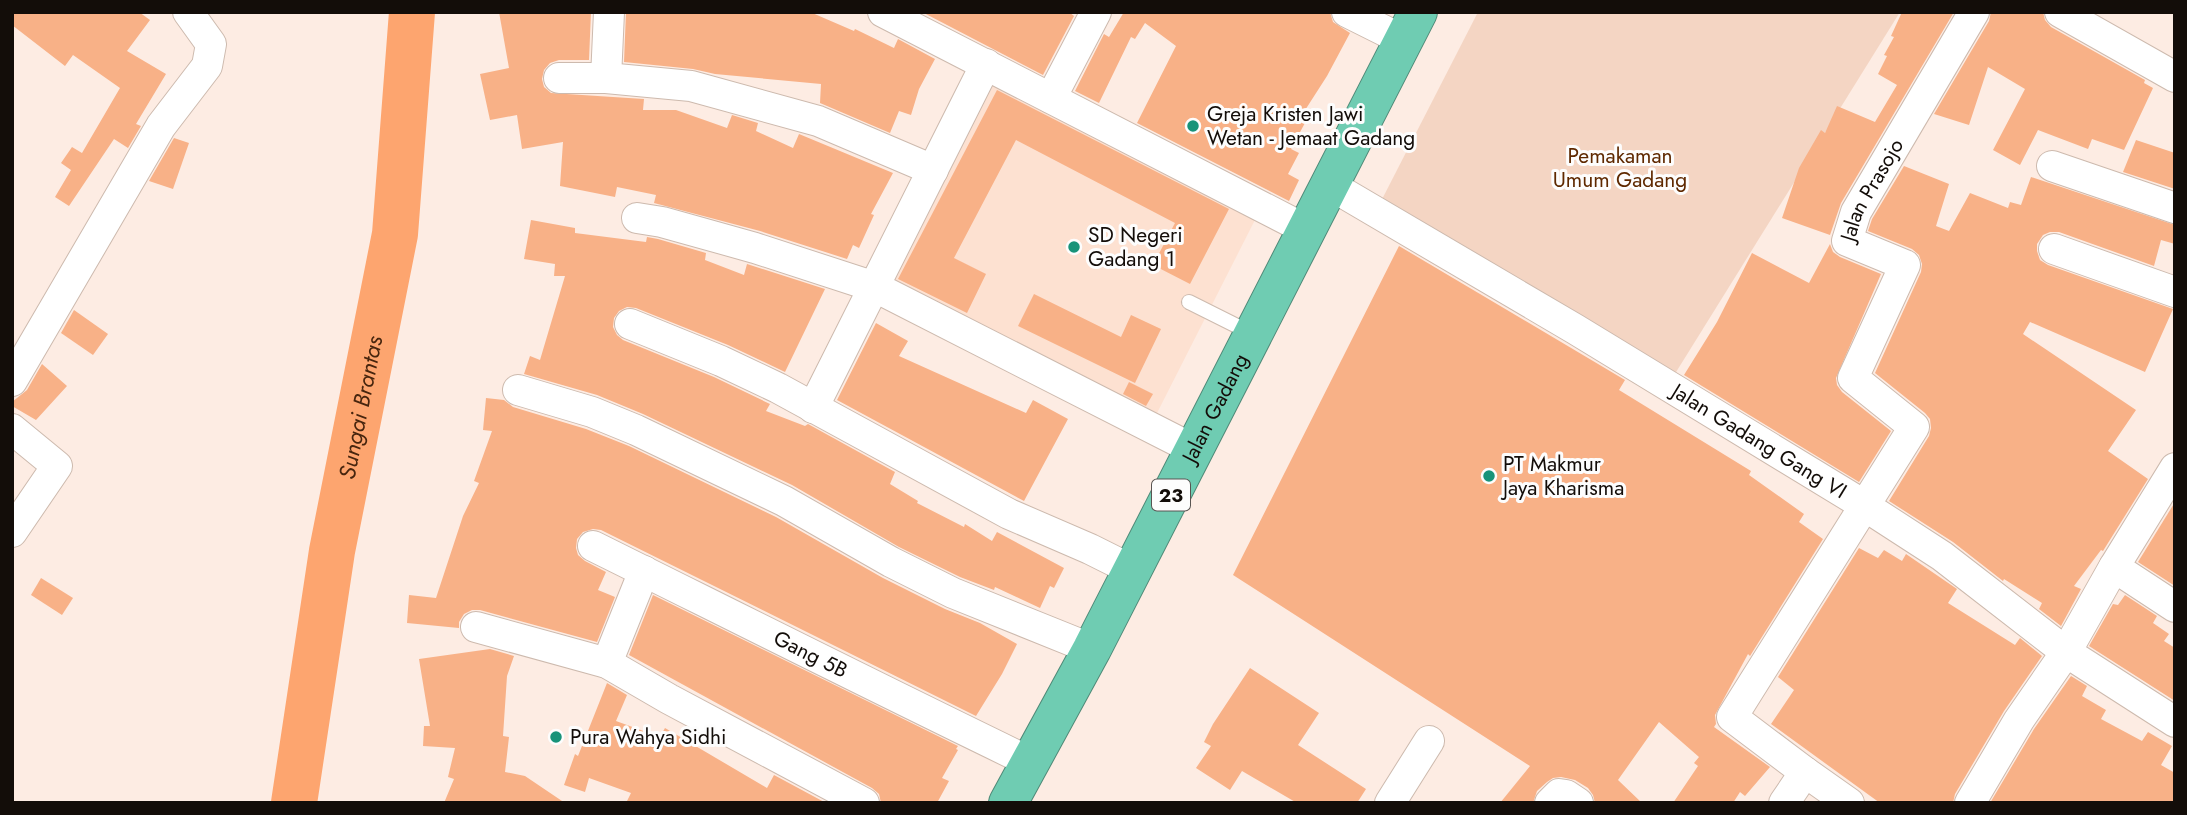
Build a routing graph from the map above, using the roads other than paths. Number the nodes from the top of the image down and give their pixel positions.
1 (188, 12) edge
2 (609, 12) edge
3 (883, 12) edge
4 (1096, 12) edge
5 (1347, 12) edge
6 (1974, 12) edge
7 (2060, 12) edge
8 (1410, 26) edge
9 (986, 64) junction
10 (2175, 77) edge
11 (559, 78) dead end
12 (606, 78) junction
13 (1051, 98) junction
14 (2052, 166) dead end
15 (933, 170) junction
16 (1330, 185) junction
17 (2175, 208) edge
18 (636, 218) dead end
19 (1307, 230) junction
20 (2054, 248) dead end
21 (874, 288) junction
22 (2175, 292) edge
23 (1188, 302) dead end
24 (630, 324) dead end
25 (1254, 335) junction
26 (12, 380) edge
27 (518, 390) dead end
28 (813, 408) junction
29 (12, 429) edge
30 (1195, 450) junction
31 (2175, 468) edge
32 (1866, 506) junction
33 (12, 532) edge
34 (593, 546) dead end
35 (2114, 567) junction
36 (1132, 570) junction
37 (644, 572) junction
38 (2175, 607) edge
39 (476, 627) dead end
40 (1092, 649) junction
41 (2066, 652) junction
42 (607, 663) junction
43 (2175, 722) edge
44 (1429, 741) dead end
45 (1030, 762) junction
46 (1805, 772) junction
47 (864, 803) edge
48 (1008, 803) edge
49 (1390, 803) edge
50 (1550, 803) edge
51 (1578, 803) edge
52 (1784, 803) edge
53 (1850, 803) edge
54 (1970, 803) edge

1 - 26 street
2 - 12 street
3 - 9 street
4 - 13 street
5 - 8 street
6 - 32 street, Jalan Prasojo
7 - 10 street
8 - 16 highway, Jalan Gadang / 23
9 - 13 street
9 - 15 street
11 - 12 street
12 - 15 street
13 - 19 street
14 - 17 street
15 - 21 street
16 - 19 highway, Jalan Gadang / 23
16 - 32 street, Jalan Gadang Gang VI
18 - 21 street
19 - 25 highway, Jalan Gadang / 23
20 - 22 street
21 - 28 street
21 - 30 street
23 - 25 lane
24 - 28 street
25 - 30 highway, Jalan Gadang / 23
27 - 40 street
28 - 36 street
29 - 33 street
30 - 36 highway, Jalan Gadang / 23
31 - 35 street
32 - 41 street, Jalan Gadang Gang VI
32 - 46 street
34 - 37 street, Gang 5B
35 - 38 street
35 - 41 street
36 - 40 highway, Jalan Gadang / 23
37 - 42 street
37 - 45 street, Gang 5B
39 - 42 street
40 - 45 highway, Jalan Gadang / 23
41 - 43 street, Jalan Gadang Gang VI
41 - 54 street
42 - 47 street
44 - 49 street
45 - 48 highway, Jalan Gadang / 23
46 - 52 street
46 - 53 street
50 - 51 street

